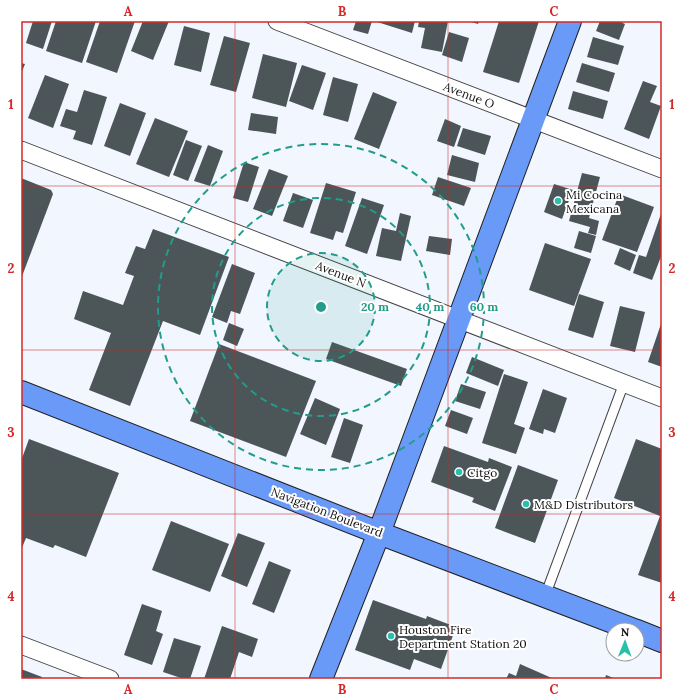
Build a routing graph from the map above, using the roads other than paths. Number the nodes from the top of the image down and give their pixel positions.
1 (277, 21) edge
2 (570, 21) edge
3 (533, 120) junction
4 (21, 150) edge
5 (662, 169) edge
6 (458, 320) junction
7 (624, 383) junction
8 (21, 392) edge
9 (662, 398) edge
10 (379, 532) junction
11 (545, 596) junction
12 (613, 622) edge
13 (645, 634) edge
14 (662, 641) edge
15 (21, 645) edge
16 (110, 679) edge
17 (321, 679) edge

1 - 3 street, Avenue O
2 - 3 main road
3 - 5 street, Avenue O
3 - 6 main road
4 - 6 street, Avenue N
6 - 7 street, Avenue N
6 - 10 main road
7 - 9 street, Avenue N
7 - 11 lane
8 - 10 main road, Navigation Boulevard
10 - 11 main road, Navigation Boulevard
10 - 17 main road
11 - 12 main road, Navigation Boulevard
13 - 14 main road
15 - 16 street

